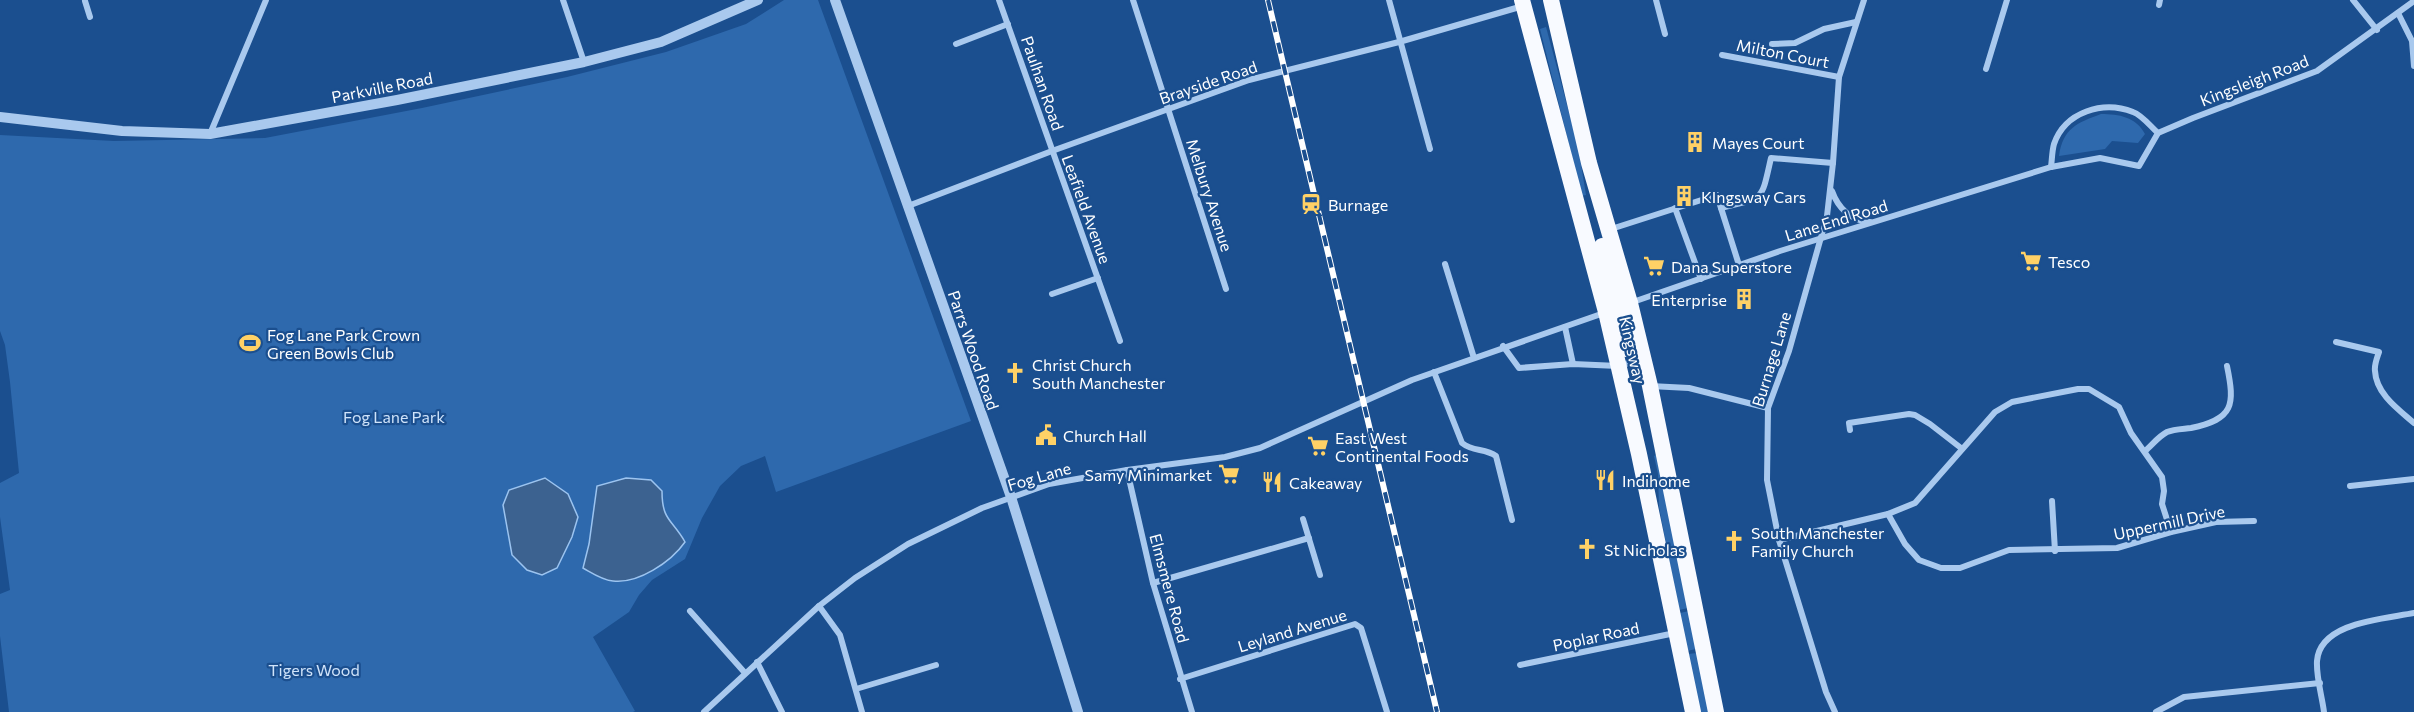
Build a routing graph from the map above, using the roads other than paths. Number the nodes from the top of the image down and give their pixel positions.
1 (84, 0) edge
2 (266, 0) edge
3 (562, 0) edge
4 (758, 0) edge
5 (835, 0) edge
6 (999, 0) edge
7 (1132, 0) edge
8 (1389, 0) edge
9 (1551, 0) edge
10 (1656, 0) edge
11 (1864, 0) edge
12 (2007, 0) edge
13 (2353, 0) edge
14 (2414, 1) edge
15 (1523, 3) edge
16 (2398, 13) junction
17 (90, 18) dead end
18 (1856, 22) junction
19 (1008, 24) junction
20 (2377, 30) junction
21 (1665, 34) dead end
22 (1399, 42) junction
23 (956, 44) dead end
24 (1772, 44) dead end
25 (1722, 55) dead end
26 (584, 62) junction
27 (2414, 66) edge
28 (1986, 69) dead end
29 (1839, 78) junction
30 (1169, 110) junction
31 (0, 117) edge
32 (2158, 133) junction
33 (210, 134) junction
34 (1430, 149) dead end
35 (1052, 150) junction
36 (1589, 163) junction
37 (1833, 164) junction
38 (2051, 167) junction
39 (1831, 187) junction
40 (908, 206) junction
41 (1676, 208) junction
42 (1722, 208) junction
43 (1873, 222) junction
44 (1608, 230) junction
45 (1821, 239) junction
46 (1445, 264) dead end
47 (1740, 266) junction
48 (1098, 278) junction
49 (1701, 279) junction
50 (1226, 289) dead end
51 (1052, 294) dead end
52 (1630, 303) junction
53 (1606, 312) junction
54 (1565, 327) junction
55 (1120, 341) dead end
56 (2336, 342) dead end
57 (1503, 346) junction
58 (1474, 358) junction
59 (1574, 364) junction
60 (1624, 364) junction
61 (2227, 366) dead end
62 (1434, 372) junction
63 (1650, 386) junction
64 (1768, 408) junction
65 (2414, 423) edge
66 (1850, 430) dead end
67 (1961, 448) junction
68 (1655, 450) junction
69 (2145, 451) junction
70 (1127, 470) junction
71 (2414, 479) edge
72 (2350, 486) dead end
73 (1011, 497) junction
74 (2052, 501) dead end
75 (1649, 504) junction
76 (1888, 514) junction
77 (1304, 519) dead end
78 (1512, 520) dead end
79 (2254, 521) dead end
80 (2171, 532) junction
81 (1309, 538) junction
82 (1779, 540) junction
83 (2055, 551) junction
84 (1320, 574) dead end
85 (1153, 583) junction
86 (819, 606) junction
87 (690, 610) dead end
88 (2414, 613) edge
89 (1677, 633) junction
90 (757, 662) junction
91 (936, 665) dead end
92 (1520, 665) dead end
93 (745, 673) junction
94 (1180, 679) junction
95 (2320, 683) junction
96 (856, 689) junction
97 (704, 712) edge
98 (782, 712) edge
99 (862, 712) edge
100 (1078, 712) edge
101 (1192, 712) edge
102 (1387, 712) edge
103 (1693, 712) edge
104 (1716, 712) edge
105 (1834, 712) edge
106 (2156, 712) edge
107 (2324, 712) edge

1 - 17 street
2 - 33 street
3 - 26 street
4 - 26 street, Parkville Road
5 - 40 street, Parrs Wood Road
6 - 19 street, Paulhan Road
7 - 30 street, Melbury Avenue
8 - 22 street
9 - 36 highway, Kingsway
10 - 21 street
11 - 18 street, Burnage Lane
12 - 28 street
13 - 20 street
14 - 16 street, Kingsleigh Road
15 - 22 street, Brayside Road
15 - 53 highway, Kingsway
16 - 20 street, Kingsleigh Road
16 - 27 street
18 - 24 street
18 - 29 street, Burnage Lane
19 - 23 street, Paulhan Road
19 - 35 street, Paulhan Road
20 - 32 street, Kingsleigh Road
22 - 30 street, Brayside Road
22 - 34 street
25 - 29 street, Milton Court
26 - 33 street, Parkville Road
29 - 37 street, Burnage Lane
30 - 35 street, Brayside Road
30 - 50 street, Melbury Avenue
31 - 33 street, Parkville Road
32 - 38 street, Lane End Road
32 - 38 street
35 - 40 street, Brayside Road
35 - 48 street, Leafield Avenue
36 - 44 highway, Kingsway
36 - 53 highway
37 - 39 street, Burnage Lane
37 - 42 street
38 - 43 street, Lane End Road
39 - 43 street
39 - 45 street, Burnage Lane
40 - 73 street, Parrs Wood Road
41 - 42 street
41 - 44 street
41 - 49 street
42 - 47 street
43 - 45 street, Lane End Road
44 - 52 highway, Kingsway
45 - 47 street, Lane End Road
45 - 64 street, Burnage Lane
46 - 58 street
47 - 49 street, Lane End Road
48 - 51 street, Leafield Avenue
48 - 55 street, Leafield Avenue
49 - 52 street, Lane End Road
52 - 53 street, Fog Lane
52 - 60 highway
52 - 63 highway, Kingsway
53 - 54 street, Fog Lane
53 - 60 highway, Kingsway
54 - 57 street, Fog Lane
54 - 59 street
56 - 65 street
57 - 58 street, Fog Lane
57 - 59 street
58 - 62 street, Fog Lane
59 - 60 street
60 - 68 highway
60 - 75 highway, Kingsway
61 - 69 street
62 - 70 street, Fog Lane
62 - 78 street
63 - 64 street
63 - 68 highway, Kingsway
64 - 82 street, Burnage Lane
66 - 67 street
67 - 69 street
67 - 76 street
68 - 75 highway
68 - 104 highway, Kingsway
69 - 80 street
70 - 73 street, Fog Lane
70 - 85 street, Elmsmere Road
71 - 72 street
73 - 86 street, Fog Lane
73 - 100 street, Parrs Wood Road
74 - 83 street
75 - 89 highway, Kingsway
76 - 82 street
76 - 83 street, Uppermill Drive
77 - 81 street
79 - 80 street, Uppermill Drive
80 - 83 street, Uppermill Drive
81 - 84 street
81 - 85 street
82 - 105 street, Burnage Lane
85 - 94 street, Elmsmere Road
86 - 90 street, Fog Lane
86 - 96 street
87 - 93 street
88 - 95 street
89 - 92 street, Poplar Road
89 - 103 highway, Kingsway
90 - 93 street, Fog Lane
90 - 98 street
91 - 96 street
93 - 97 street, Fog Lane
94 - 101 street, Elmsmere Road
94 - 102 street, Leyland Avenue
95 - 106 street
95 - 107 street
96 - 99 street

